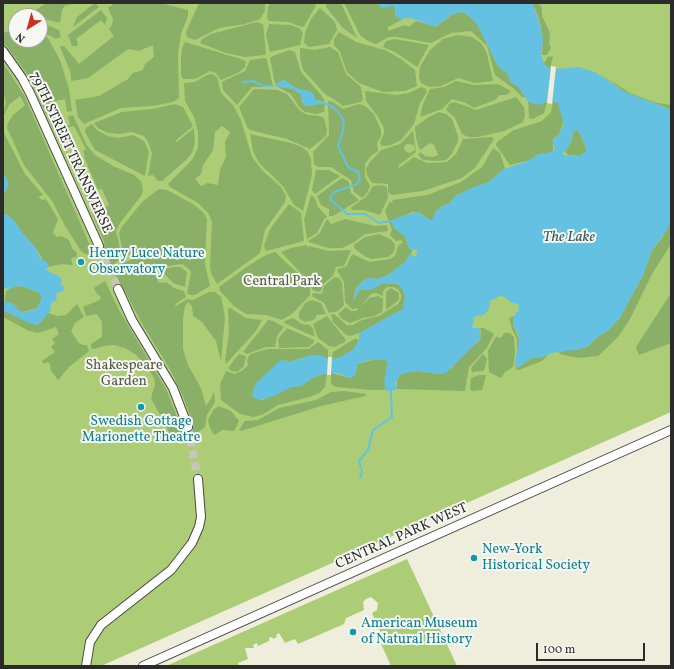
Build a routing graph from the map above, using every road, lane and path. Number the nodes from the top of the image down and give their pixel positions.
1 (3, 51) edge
2 (99, 246) tunnel mouth
3 (118, 289) tunnel mouth
4 (188, 427) tunnel mouth
5 (671, 430) edge
6 (198, 479) tunnel mouth
7 (86, 666) edge
8 (143, 666) edge

1 - 2 main road, 79TH STREET TRANSVERSE
3 - 4 main road
5 - 8 main road, CENTRAL PARK WEST
6 - 7 main road

